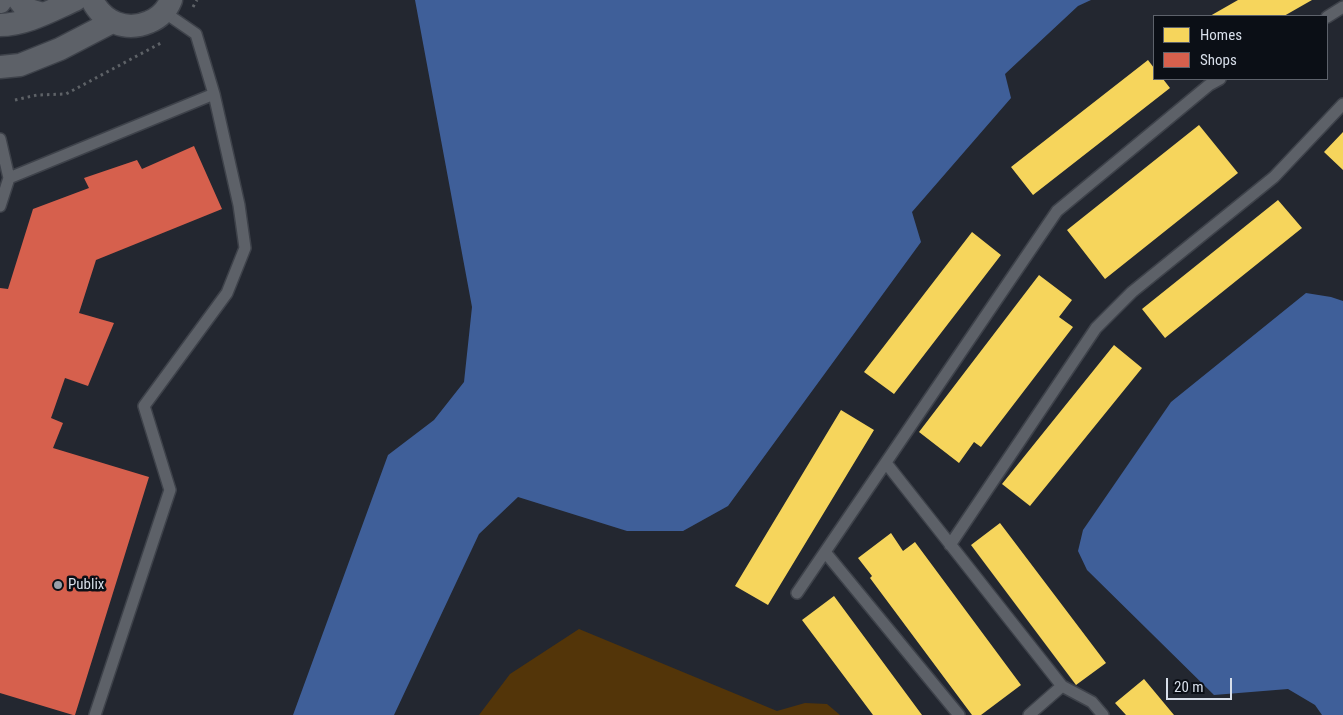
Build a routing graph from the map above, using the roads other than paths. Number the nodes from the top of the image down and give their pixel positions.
1 (19, 0) edge
2 (75, 0) edge
3 (92, 0) edge
4 (167, 6) edge
5 (1343, 7) edge
6 (43, 14) junction
7 (1328, 16) edge
8 (112, 22) junction
9 (0, 26) edge
10 (0, 67) edge
11 (1218, 80) edge
12 (214, 94) junction
13 (1343, 104) edge
14 (0, 139) edge
15 (9, 178) junction
16 (0, 206) edge
17 (886, 463) junction
18 (950, 545) junction
19 (825, 552) junction
20 (797, 593) dead end
21 (1062, 686) junction
22 (95, 715) edge
23 (959, 715) edge
24 (1029, 715) edge
25 (1103, 715) edge

1 - 6 street
2 - 6 street
3 - 8 street
4 - 8 street
4 - 12 lane
5 - 7 lane
6 - 9 street
8 - 10 street
11 - 17 lane
12 - 15 lane
12 - 22 lane
13 - 18 lane
14 - 15 lane
15 - 16 lane
17 - 18 lane
17 - 19 lane
18 - 21 lane
19 - 20 lane
19 - 23 lane
21 - 24 lane
21 - 25 lane

